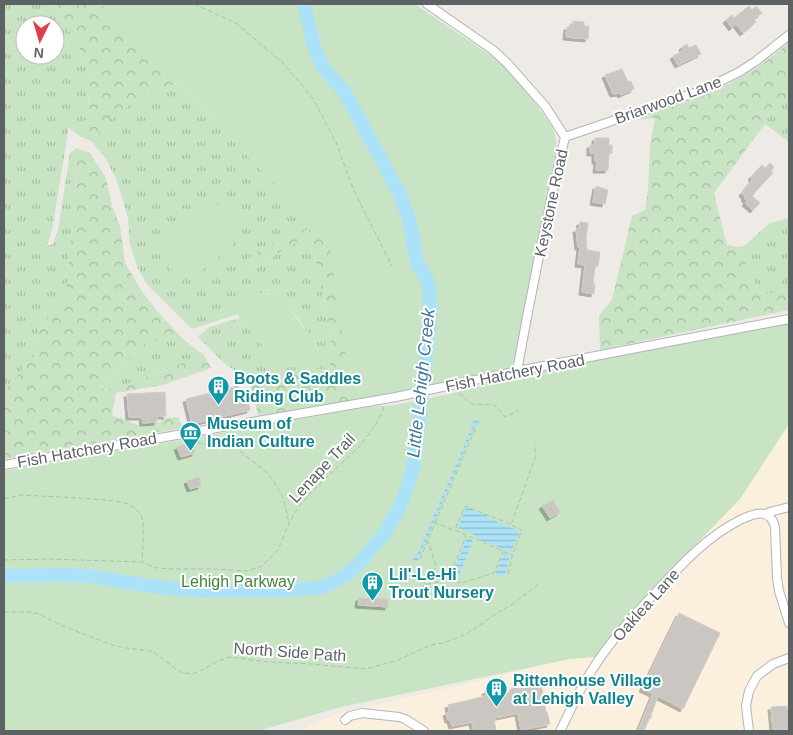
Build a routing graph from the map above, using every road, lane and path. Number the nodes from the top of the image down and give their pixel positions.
1 (194, 4) edge
2 (427, 4) edge
3 (789, 35) edge
4 (565, 137) junction
5 (392, 266) dead end
6 (789, 319) edge
7 (517, 371) junction
8 (455, 385) junction
9 (386, 399) junction
10 (518, 411) dead end
11 (476, 427) dead end
12 (189, 442) dead end
13 (535, 444) dead end
14 (4, 465) edge
15 (4, 499) edge
16 (789, 507) edge
17 (765, 514) junction
18 (435, 522) junction
19 (289, 523) junction
20 (511, 525) junction
21 (455, 530) junction
22 (466, 535) junction
23 (428, 540) junction
24 (503, 551) junction
25 (512, 555) junction
26 (420, 559) dead end
27 (4, 560) edge
28 (142, 562) junction
29 (508, 574) dead end
30 (448, 580) junction
31 (539, 584) dead end
32 (424, 585) junction
33 (416, 595) dead end
34 (4, 612) edge
35 (789, 623) edge
36 (789, 658) edge
37 (345, 720) dead end
38 (424, 731) edge
39 (560, 731) edge
40 (750, 731) edge

1 - 5 path
2 - 4 street, Keystone Road
3 - 4 street, Briarwood Lane
4 - 7 street, Keystone Road
6 - 7 street, Fish Hatchery Road
7 - 8 street, Fish Hatchery Road
8 - 9 street, Fish Hatchery Road
8 - 10 path
9 - 14 street, Fish Hatchery Road
9 - 19 path, Lenape Trail
11 - 18 path
12 - 19 path
13 - 20 path
15 - 28 path
16 - 17 street, Oaklea Lane
17 - 35 street
17 - 39 street, Oaklea Lane
18 - 21 path
18 - 23 path
19 - 28 path, Lenape Trail
20 - 21 path
20 - 25 path
21 - 22 path
22 - 24 path
22 - 30 path
23 - 26 path
23 - 32 path
24 - 25 path
24 - 30 path
25 - 29 path
27 - 28 path, Lenape Trail
30 - 32 path
31 - 34 path, North Side Path
32 - 33 path
36 - 40 street
37 - 38 street

